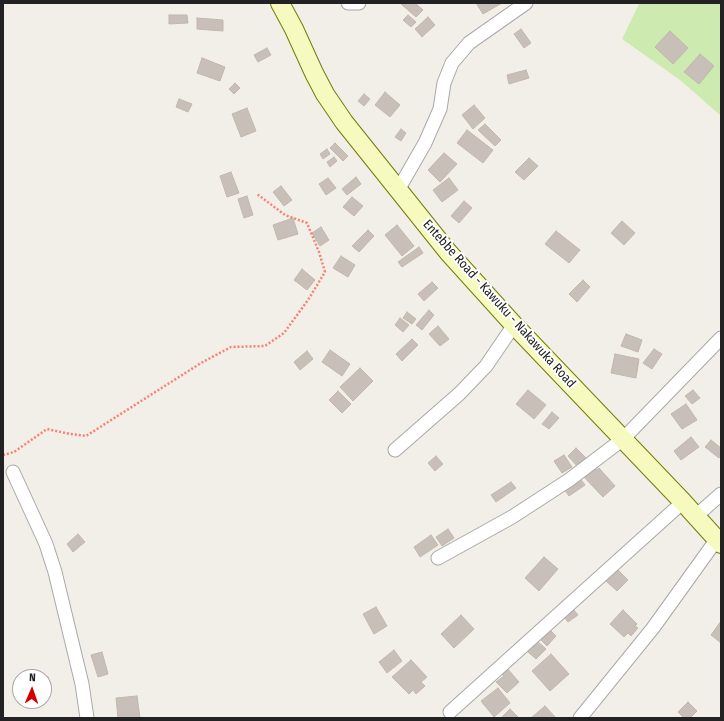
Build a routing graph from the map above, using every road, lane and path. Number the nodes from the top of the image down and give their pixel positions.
1 (280, 3) edge
2 (348, 3) edge
3 (359, 3) edge
4 (526, 3) edge
5 (398, 190) junction
6 (257, 194) dead end
7 (514, 325) junction
8 (721, 338) edge
9 (623, 439) junction
10 (395, 450) dead end
11 (3, 455) edge
12 (13, 472) dead end
13 (721, 494) edge
14 (683, 502) junction
15 (696, 516) junction
16 (719, 542) edge
17 (438, 558) dead end
18 (450, 712) dead end
19 (87, 718) edge
20 (580, 718) edge

1 - 5 main road, Entebbe Road - Kawuku - Nakawuka Road
2 - 3 street
4 - 5 street
5 - 7 main road, Entebbe Road - Kawuku - Nakawuka Road
6 - 11 path
7 - 9 main road, Entebbe Road - Kawuku - Nakawuka Road
7 - 10 street
8 - 9 street
9 - 14 main road, Entebbe Road - Kawuku - Nakawuka Road
9 - 17 street
12 - 19 street
13 - 15 street
14 - 15 main road, Entebbe Road - Kawuku - Nakawuka Road
14 - 18 street
15 - 16 main road, Entebbe Road - Kawuku - Nakawuka Road
16 - 20 street

